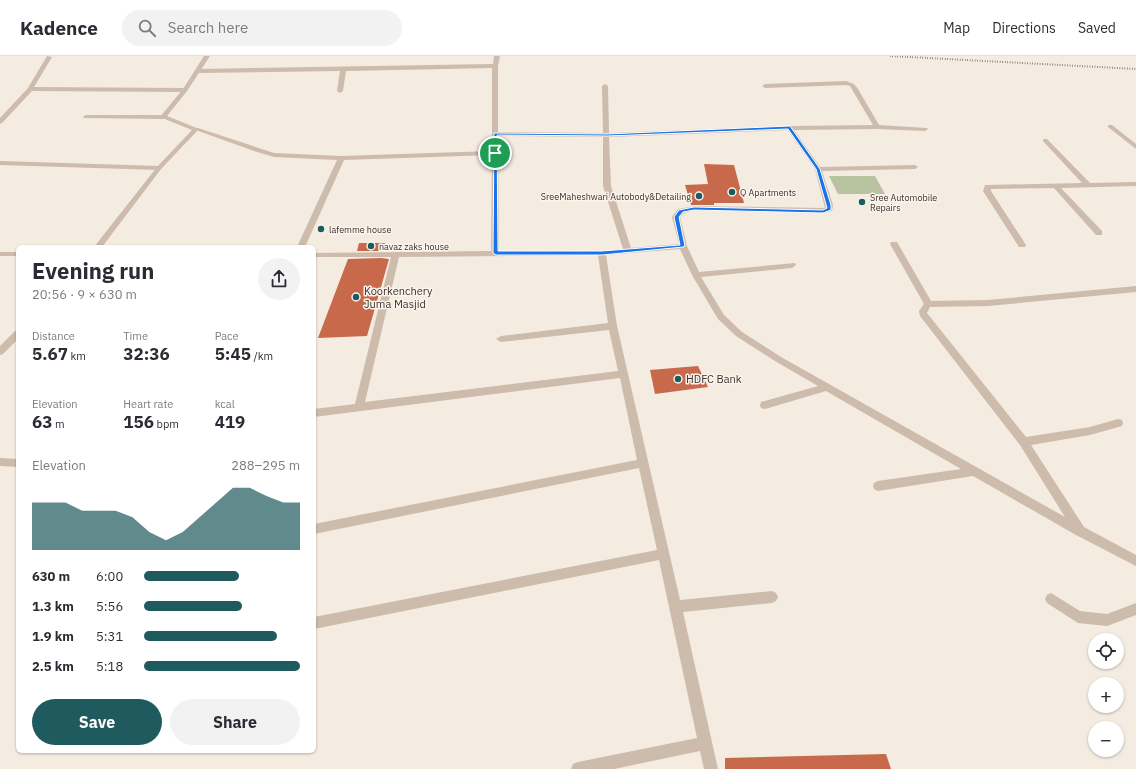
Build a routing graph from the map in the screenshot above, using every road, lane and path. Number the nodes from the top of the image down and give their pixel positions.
1 (207, 56) edge
2 (498, 56) edge
3 (49, 57) edge
4 (495, 66) junction
5 (343, 69) junction
6 (198, 71) junction
7 (606, 86) dead end
8 (766, 86) dead end
9 (30, 89) junction
10 (185, 90) junction
11 (340, 91) dead end
12 (0, 114) edge
13 (7, 114) junction
14 (86, 117) dead end
15 (163, 117) junction
16 (0, 122) edge
17 (1110, 126) dead end
18 (877, 127) junction
19 (790, 128) junction
20 (196, 129) junction
21 (925, 129) dead end
22 (495, 134) junction
23 (607, 135) junction
24 (1045, 140) dead end
25 (1136, 146) edge
26 (495, 153) junction
27 (341, 158) junction
28 (0, 163) edge
29 (915, 167) dead end
30 (159, 168) junction
31 (818, 169) junction
32 (1136, 184) edge
33 (1055, 185) junction
34 (1088, 185) junction
35 (1099, 234) dead end
36 (894, 244) dead end
37 (100, 245) edge
38 (302, 245) edge
39 (1022, 245) dead end
40 (683, 246) junction
41 (628, 251) junction
42 (496, 253) junction
43 (602, 253) junction
44 (0, 254) edge
45 (16, 254) edge
46 (316, 255) edge
47 (395, 255) junction
48 (792, 265) dead end
49 (696, 275) junction
50 (1136, 289) edge
51 (928, 304) junction
52 (613, 326) junction
53 (16, 335) edge
54 (501, 339) dead end
55 (0, 352) edge
56 (624, 374) junction
57 (827, 387) junction
58 (765, 405) dead end
59 (359, 407) junction
60 (316, 413) edge
61 (1118, 423) dead end
62 (1024, 442) junction
63 (0, 462) edge
64 (16, 463) edge
65 (643, 463) junction
66 (975, 471) junction
67 (878, 486) dead end
68 (316, 529) edge
69 (1080, 531) junction
70 (664, 554) junction
71 (1136, 561) edge
72 (772, 597) dead end
73 (1051, 599) dead end
74 (675, 607) junction
75 (1136, 609) edge
76 (316, 623) edge
77 (706, 743) junction
78 (578, 769) edge
79 (711, 769) edge

1 - 6 street
2 - 4 street
3 - 9 street
4 - 5 street
4 - 22 street
5 - 6 street
5 - 11 street
6 - 10 street
7 - 23 street
8 - 18 street
9 - 10 street
9 - 13 street
10 - 15 street
12 - 13 street
13 - 16 street
14 - 15 street
15 - 20 street
17 - 25 street
18 - 19 street
18 - 21 street
19 - 23 street
19 - 31 street
20 - 27 street
20 - 30 street
22 - 23 street
22 - 26 street
23 - 41 street
24 - 34 street
26 - 27 street
26 - 42 street
27 - 38 street
28 - 30 street
29 - 31 street
30 - 37 street
31 - 40 street
32 - 34 street
33 - 34 street
33 - 35 street
33 - 39 street
36 - 51 street
40 - 41 street
40 - 49 street
41 - 43 street
42 - 43 street
42 - 47 street
43 - 52 street
44 - 45 street
46 - 47 street
47 - 59 street
48 - 49 street
49 - 57 street
50 - 51 street
51 - 62 street
52 - 54 street
52 - 56 street
53 - 55 street
56 - 59 street
56 - 65 street
57 - 58 street
57 - 66 street
59 - 60 street
61 - 62 street
62 - 69 street
63 - 64 street
65 - 68 street
65 - 70 street
66 - 67 street
66 - 69 street
69 - 71 street
70 - 74 street
70 - 76 street
72 - 74 street
73 - 75 street
74 - 77 street
77 - 78 street
77 - 79 street

